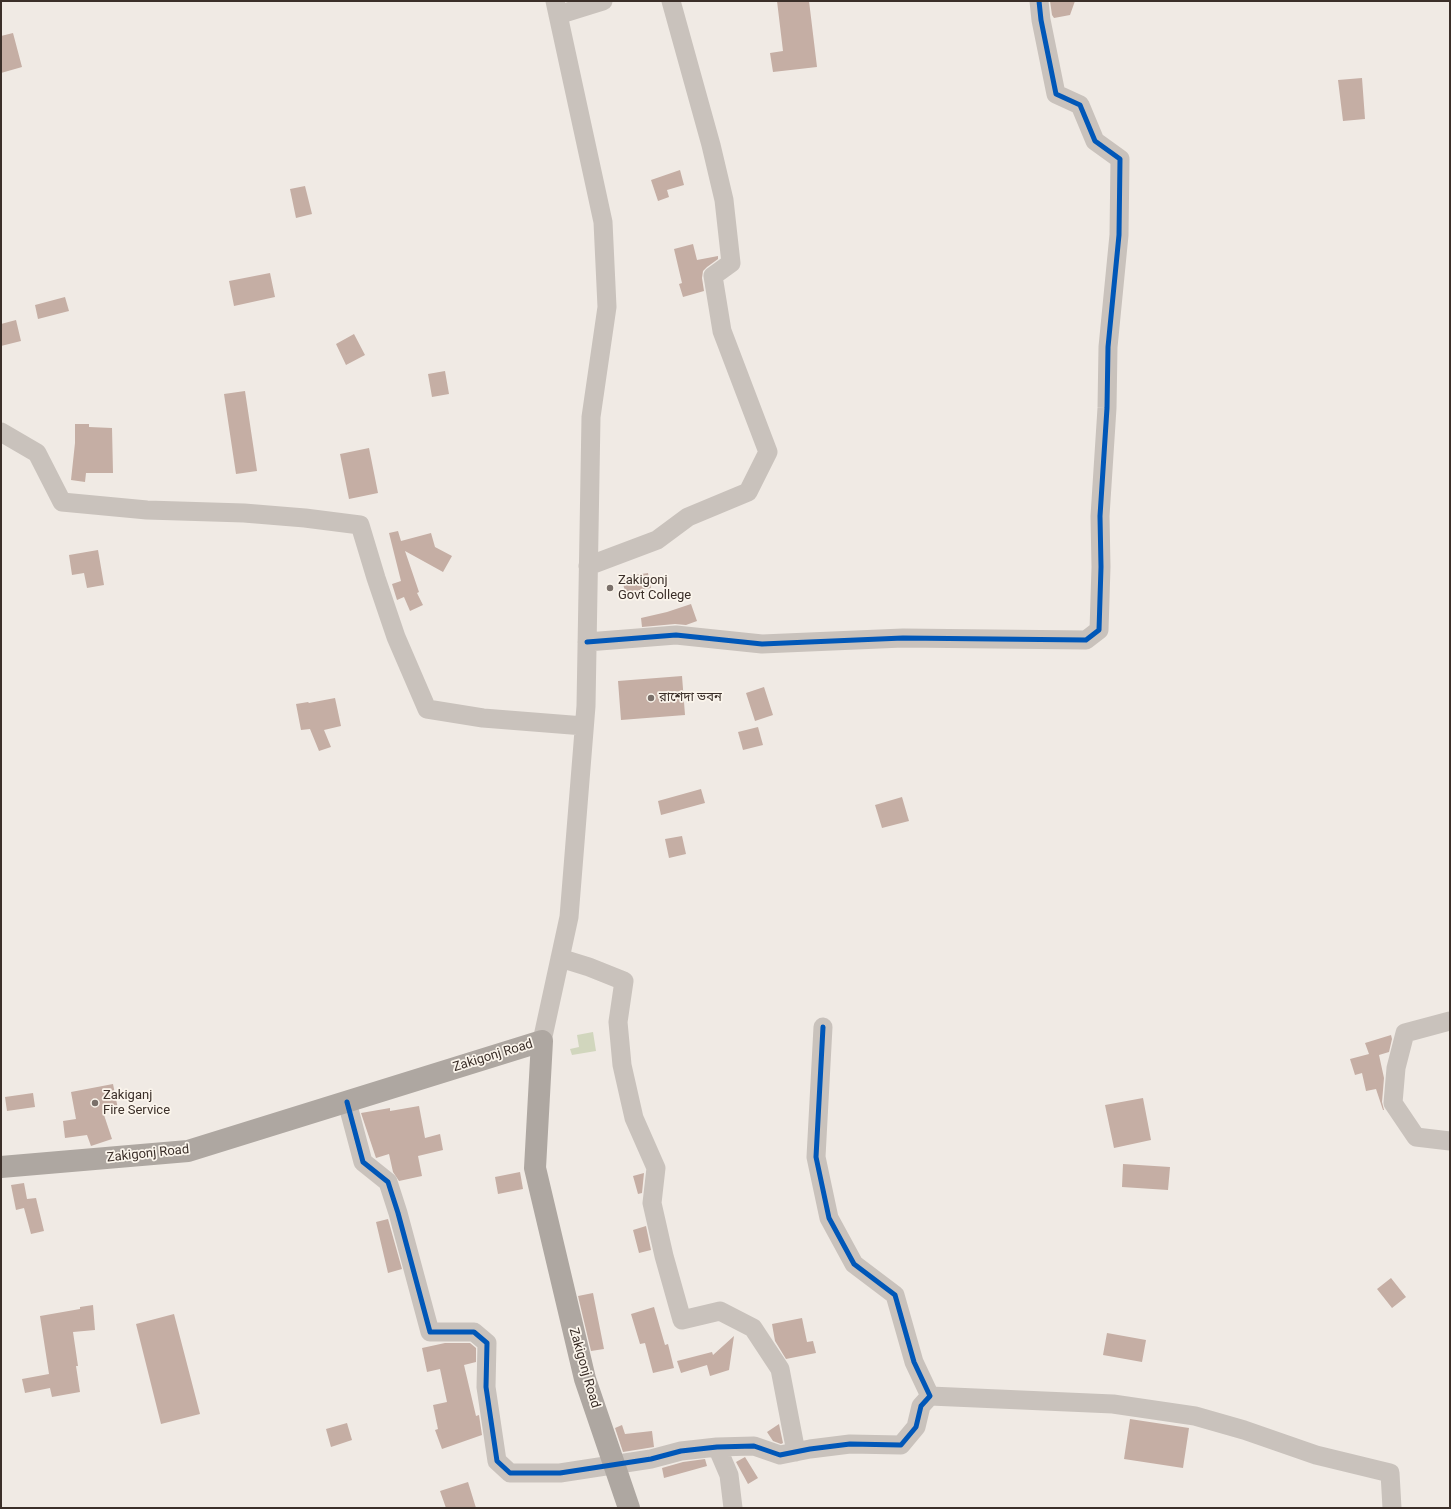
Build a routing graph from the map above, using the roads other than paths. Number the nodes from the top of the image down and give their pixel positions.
1 (603, 1) edge
2 (671, 1) edge
3 (1039, 1) edge
4 (557, 8) edge
5 (1, 432) edge
6 (588, 566) junction
7 (587, 642) junction
8 (584, 726) junction
9 (560, 958) junction
10 (1450, 1021) edge
11 (823, 1027) dead end
12 (542, 1041) junction
13 (347, 1102) junction
14 (1450, 1141) edge
15 (1, 1167) edge
16 (930, 1396) junction
17 (717, 1447) junction
18 (796, 1452) junction
19 (614, 1465) junction
20 (629, 1508) edge
21 (733, 1508) edge
22 (1392, 1508) edge

1 - 4 street
2 - 6 street
3 - 7 street
4 - 6 street
5 - 8 street
6 - 7 street
7 - 8 street
8 - 9 street
9 - 12 street
9 - 18 street
10 - 14 street
11 - 16 street
12 - 13 main road, Zakigonj Road
12 - 19 main road, Zakigonj Road
13 - 15 main road, Zakigonj Road
13 - 19 street
16 - 18 street
16 - 22 street
17 - 18 street
17 - 19 street
17 - 21 street
19 - 20 main road, Zakigonj Road

